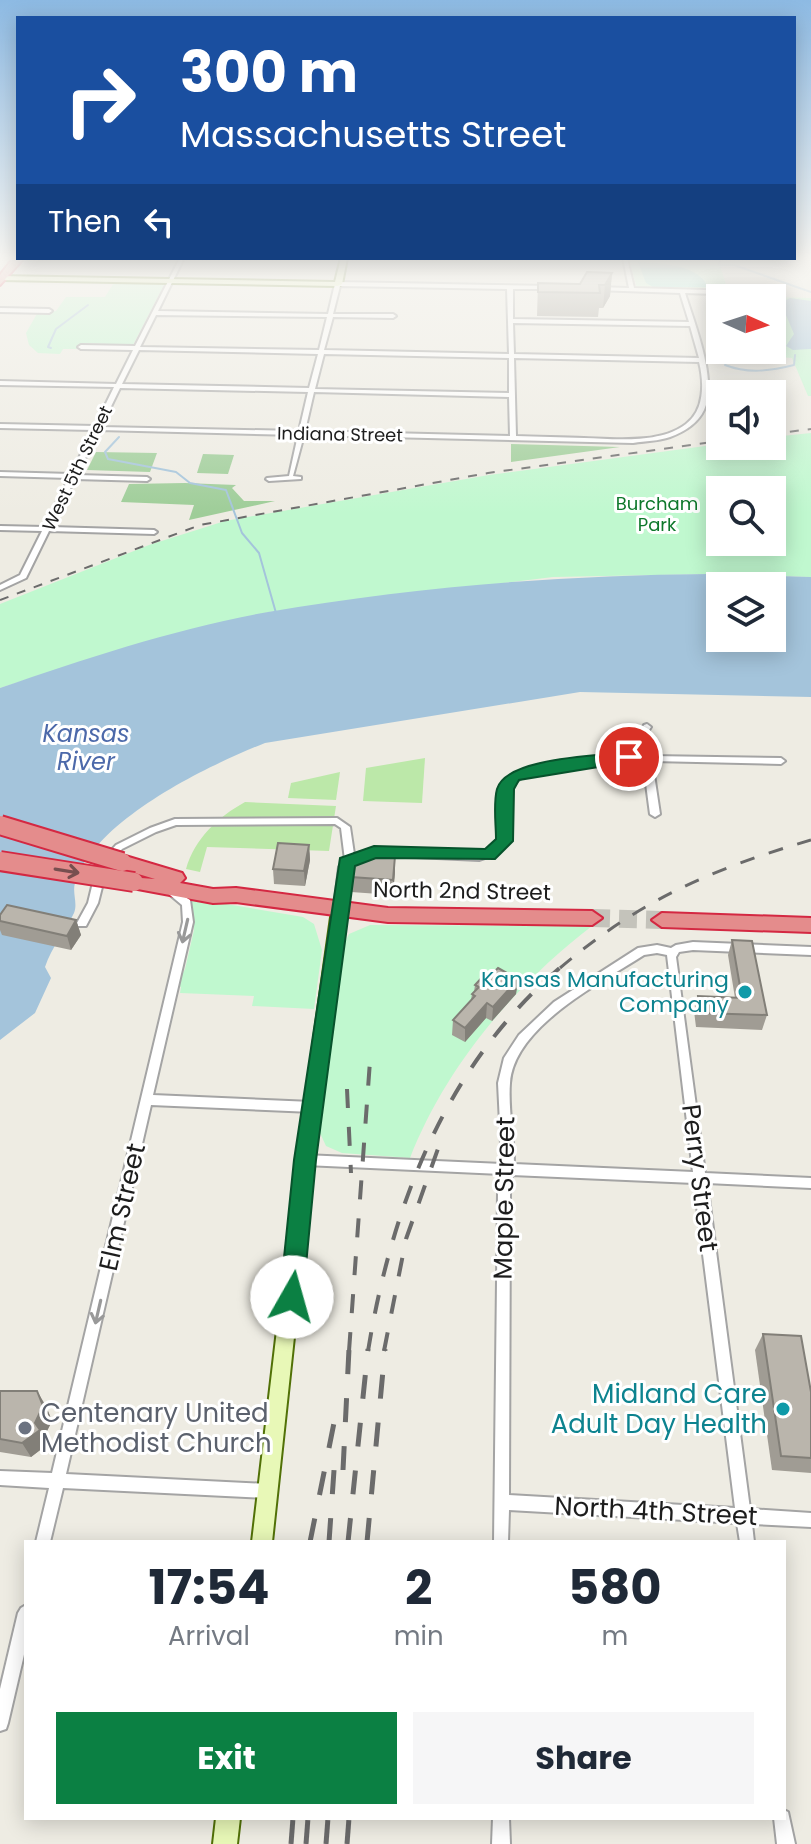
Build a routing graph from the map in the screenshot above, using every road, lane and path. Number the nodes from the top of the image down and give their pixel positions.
1 (140, 342) edge
2 (324, 342) edge
3 (512, 342) edge
4 (696, 342) edge
5 (81, 347) dead end
6 (137, 348) junction
7 (321, 352) junction
8 (512, 356) junction
9 (701, 360) junction
10 (0, 383) edge
11 (118, 386) junction
12 (312, 390) junction
13 (512, 395) junction
14 (0, 426) edge
15 (96, 428) junction
16 (302, 433) junction
17 (513, 438) junction
18 (0, 474) edge
19 (73, 476) junction
20 (147, 479) dead end
21 (269, 479) dead end
22 (0, 528) edge
23 (46, 529) junction
24 (154, 532) dead end
25 (4, 587) edge
26 (647, 727) dead end
27 (646, 757) junction
28 (781, 761) dead end
29 (655, 814) dead end
30 (0, 825) edge
31 (350, 860) junction
32 (0, 861) edge
33 (138, 875) junction
34 (160, 887) junction
35 (236, 895) junction
36 (339, 910) junction
37 (592, 918) tunnel mouth
38 (662, 920) tunnel mouth
39 (82, 923) dead end
40 (811, 925) edge
41 (811, 951) edge
42 (673, 952) junction
43 (148, 1100) junction
44 (312, 1107) junction
45 (305, 1160) junction
46 (507, 1171) junction
47 (700, 1178) junction
48 (811, 1183) edge
49 (0, 1478) edge
50 (58, 1480) junction
51 (268, 1491) junction
52 (501, 1502) junction
53 (745, 1515) junction
54 (811, 1520) edge
55 (43, 1540) edge
56 (262, 1540) edge
57 (501, 1540) edge
58 (747, 1540) edge
59 (24, 1621) edge
60 (0, 1723) edge
61 (228, 1820) edge
62 (501, 1820) edge
63 (782, 1820) edge
64 (225, 1844) edge
65 (501, 1844) edge
66 (786, 1844) edge

1 - 6 street, West 5th Street
2 - 7 street
3 - 8 street
4 - 9 street
5 - 6 street
6 - 7 street
6 - 11 street, West 5th Street
7 - 8 street
7 - 12 street
8 - 9 street
8 - 13 street
9 - 17 street, Indiana Street
10 - 11 street
11 - 12 street
11 - 15 street, West 5th Street
12 - 13 street
12 - 16 street
13 - 17 street
14 - 15 street, Indiana Street
15 - 16 street, Indiana Street
15 - 19 street, West 5th Street
16 - 17 street, Indiana Street
16 - 21 street
18 - 19 street
19 - 20 street
19 - 23 street, West 5th Street
22 - 23 street
23 - 24 street
23 - 25 street, West 5th Street
26 - 27 street
27 - 28 street
27 - 29 street
27 - 31 street
30 - 33 highway, bridge
31 - 36 street
31 - 39 street
32 -> 33 highway, bridge
33 - 34 highway, North 2nd Street
33 - 35 highway, North 2nd Street
34 - 35 highway, North 2nd Street
34 -> 43 street, Elm Street
35 - 36 highway, North 2nd Street
36 - 37 highway, North 2nd Street
36 - 44 street
38 - 40 highway
41 - 42 street
42 - 46 street, Maple Street
42 - 47 street, Perry Street
43 - 44 street
43 -> 50 street, Elm Street
44 - 45 street
45 - 46 street
45 - 51 street
46 - 47 street
46 - 52 street, Maple Street
47 - 48 street
47 - 53 street, Perry Street
49 - 50 street
50 - 51 street
50 - 55 street, Elm Street
51 - 56 street
52 - 53 street, North 4th Street
52 - 57 street, Maple Street
53 - 54 street, North 4th Street
53 - 58 street, Perry Street
59 - 60 street
61 - 64 street
62 - 65 street
63 - 66 street

